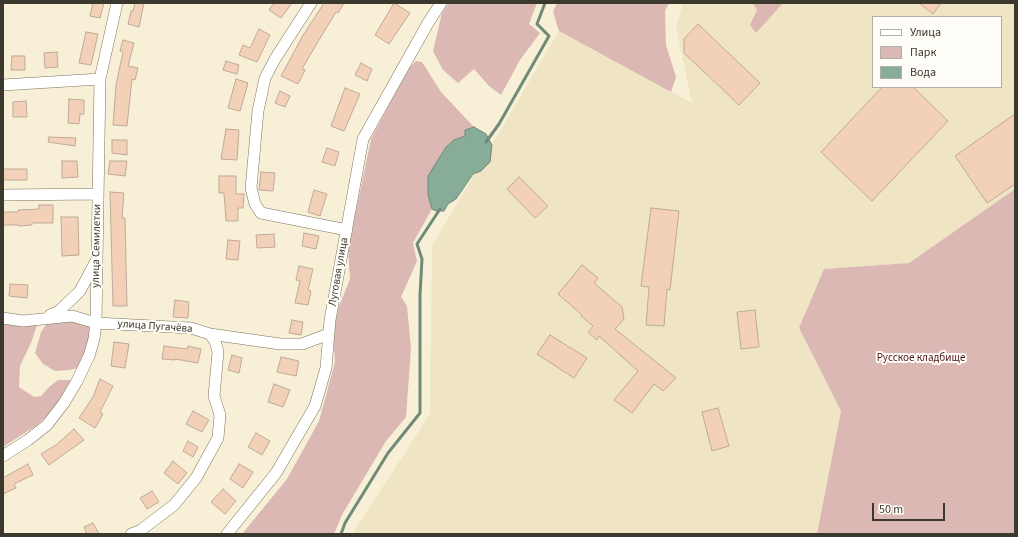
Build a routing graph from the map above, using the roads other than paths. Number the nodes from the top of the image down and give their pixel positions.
1 (117, 3) edge
2 (311, 3) edge
3 (441, 3) edge
4 (100, 79) junction
5 (3, 85) edge
6 (98, 194) junction
7 (3, 195) edge
8 (347, 230) junction
9 (97, 259) junction
10 (43, 318) junction
11 (6, 320) edge
12 (96, 323) junction
13 (210, 334) junction
14 (329, 334) junction
15 (3, 456) edge
16 (132, 534) edge
17 (227, 534) edge

1 - 4 street, улица Семилетки
2 - 8 street
3 - 8 street, Луговая улица
4 - 5 street
4 - 6 street, улица Семилетки
6 - 7 street
6 - 9 street, улица Семилетки
8 - 14 street, Луговая улица
9 - 10 street
9 - 12 street, улица Семилетки
10 - 11 street, улица Пугачёва
10 - 12 street, улица Пугачёва
12 - 13 street, улица Пугачёва
12 - 15 street, улица Семилетки
13 - 14 street, улица Пугачёва
13 - 16 street
14 - 17 street, Луговая улица

